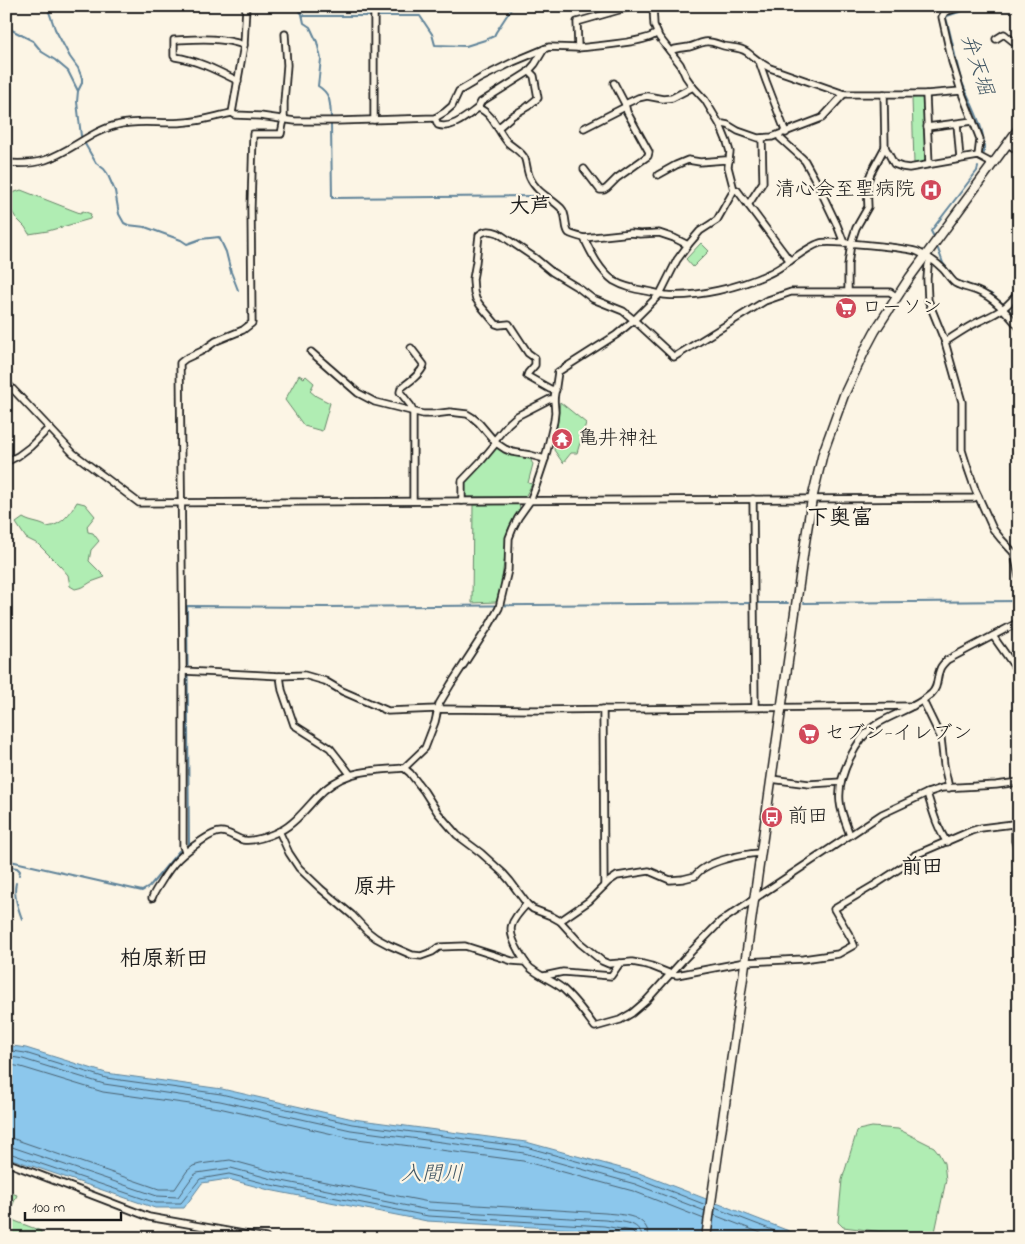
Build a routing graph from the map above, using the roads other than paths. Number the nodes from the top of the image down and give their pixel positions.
1 (246, 6) edge
2 (374, 6) edge
3 (633, 6) edge
4 (653, 6) edge
5 (963, 6) edge
6 (657, 33) junction
7 (285, 34) dead end
8 (996, 39) dead end
9 (244, 45) junction
10 (1019, 46) edge
11 (578, 48) junction
12 (544, 49) junction
13 (670, 51) junction
14 (760, 64) junction
15 (529, 71) junction
16 (238, 80) junction
17 (614, 83) dead end
18 (692, 87) junction
19 (961, 91) junction
20 (844, 94) junction
21 (884, 94) junction
22 (926, 94) junction
23 (625, 106) junction
24 (478, 108) junction
25 (232, 113) junction
26 (435, 118) junction
27 (284, 119) junction
28 (374, 120) junction
29 (974, 121) junction
30 (957, 124) junction
31 (720, 125) junction
32 (928, 127) junction
33 (498, 128) junction
34 (584, 128) dead end
35 (1019, 128) edge
36 (786, 133) junction
37 (779, 135) junction
38 (762, 138) junction
39 (1008, 144) junction
40 (885, 147) junction
41 (1019, 148) edge
42 (978, 156) junction
43 (960, 159) junction
44 (729, 161) junction
45 (6, 163) edge
46 (929, 164) junction
47 (993, 164) junction
48 (584, 169) dead end
49 (658, 175) dead end
50 (734, 190) junction
51 (748, 205) junction
52 (584, 238) junction
53 (844, 243) junction
54 (851, 243) junction
55 (688, 245) junction
56 (928, 257) junction
57 (790, 261) junction
58 (1019, 291) edge
59 (848, 292) junction
60 (660, 294) junction
61 (897, 297) junction
62 (1003, 309) junction
63 (634, 320) junction
64 (1019, 328) edge
65 (945, 342) junction
66 (411, 348) dead end
67 (311, 352) dead end
68 (6, 382) edge
69 (556, 390) junction
70 (554, 399) junction
71 (413, 412) junction
72 (50, 428) junction
73 (495, 442) junction
74 (544, 459) junction
75 (6, 462) edge
76 (978, 496) junction
77 (812, 498) junction
78 (753, 500) junction
79 (413, 501) junction
80 (462, 501) junction
81 (530, 501) junction
82 (181, 503) junction
83 (1016, 553) edge
84 (1018, 570) edge
85 (1019, 578) edge
86 (1019, 622) edge
87 (993, 636) junction
88 (183, 671) junction
89 (1019, 673) edge
90 (280, 676) junction
91 (923, 700) junction
92 (913, 706) junction
93 (755, 707) junction
94 (781, 707) junction
95 (437, 709) junction
96 (603, 709) junction
97 (404, 768) junction
98 (350, 774) junction
99 (771, 779) junction
100 (841, 782) junction
101 (1019, 782) edge
102 (949, 788) junction
103 (927, 793) junction
104 (279, 831) junction
105 (850, 835) junction
106 (947, 842) junction
107 (185, 852) junction
108 (760, 853) junction
109 (1019, 855) edge
110 (604, 886) junction
111 (152, 898) dead end
112 (754, 900) junction
113 (527, 904) junction
114 (560, 921) junction
115 (525, 962) junction
116 (745, 962) junction
117 (620, 963) junction
118 (671, 974) junction
119 (544, 976) junction
120 (6, 1162) edge
121 (266, 1238) edge
122 (706, 1238) edge

1 - 9 street
2 - 28 street
3 - 11 street
4 - 6 street
5 - 19 street
6 - 11 street
6 - 13 street
7 - 27 street
8 - 10 street
9 - 16 street
9 - 16 street
11 - 12 street
12 - 15 street
12 - 26 street
13 - 14 street
13 - 18 street
14 - 20 street
14 - 36 street
15 - 24 street
15 - 33 street
16 - 25 street
17 - 23 street
18 - 23 street
18 - 31 street
19 - 22 street
19 - 29 street
20 - 21 street
20 - 36 street
21 - 22 street
21 - 40 street
22 - 32 street
23 - 34 street
23 - 48 street
24 - 26 street
24 - 33 street
25 - 27 street
25 - 45 street
26 - 28 street
27 - 28 street
27 - 82 street
29 - 30 street
29 - 42 street
30 - 32 street
30 - 43 street
31 - 38 street
31 - 44 street
32 - 46 street
33 - 52 street
35 - 39 street
36 - 37 street
37 - 38 street
37 - 53 street
38 - 51 street
39 - 41 street
39 - 47 street
40 - 46 street
40 - 54 street
42 - 43 street
42 - 47 street
43 - 46 street
44 - 49 street
44 - 50 street
47 - 56 street
50 - 51 street
50 - 55 street
51 - 57 street
52 - 55 street
52 - 60 street
53 - 54 street
53 - 57 street
54 - 56 street
54 - 59 street
55 - 60 street
56 - 61 street
56 - 62 street
56 - 65 street
57 - 60 street
58 - 62 street
59 - 61 street
59 - 63 street
60 - 63 street
61 - 77 street
62 - 64 street
62 - 65 street
63 - 69 street
63 - 69 street
65 - 76 street
66 - 71 street
67 - 71 street
68 - 72 street
69 - 70 street
70 - 73 street
70 - 74 street
71 - 73 street
71 - 79 street
72 - 75 street
72 - 82 street
73 - 74 street
73 - 80 street
74 - 81 street
76 - 77 street
76 - 83 street
77 - 78 street
77 - 94 street
78 - 81 street
78 - 93 street
79 - 80 street
79 - 82 street
80 - 81 street
81 - 95 street
82 - 88 street
83 - 84 street
84 - 85 street
86 - 87 street
87 - 89 street
87 - 91 street
88 - 90 street
88 - 107 street
90 - 95 street
90 - 98 street
91 - 92 street
91 - 102 street
92 - 94 street
92 - 100 street
93 - 94 street
93 - 96 street
94 - 99 street
95 - 96 street
95 - 97 street
96 - 110 street
97 - 98 street
97 - 113 street
98 - 104 street
99 - 100 street
99 - 108 street
100 - 105 street
101 - 102 street
102 - 103 street
103 - 105 street
103 - 106 street
104 - 107 street
104 - 115 street
105 - 112 street
106 - 109 street
106 - 116 street
107 - 111 street
108 - 110 street
108 - 112 street
110 - 114 street
112 - 116 street
112 - 118 street
113 - 114 street
113 - 115 street
114 - 117 street
115 - 119 street
116 - 118 street
116 - 122 street
117 - 118 street
117 - 119 street
118 - 119 street
120 - 121 street

